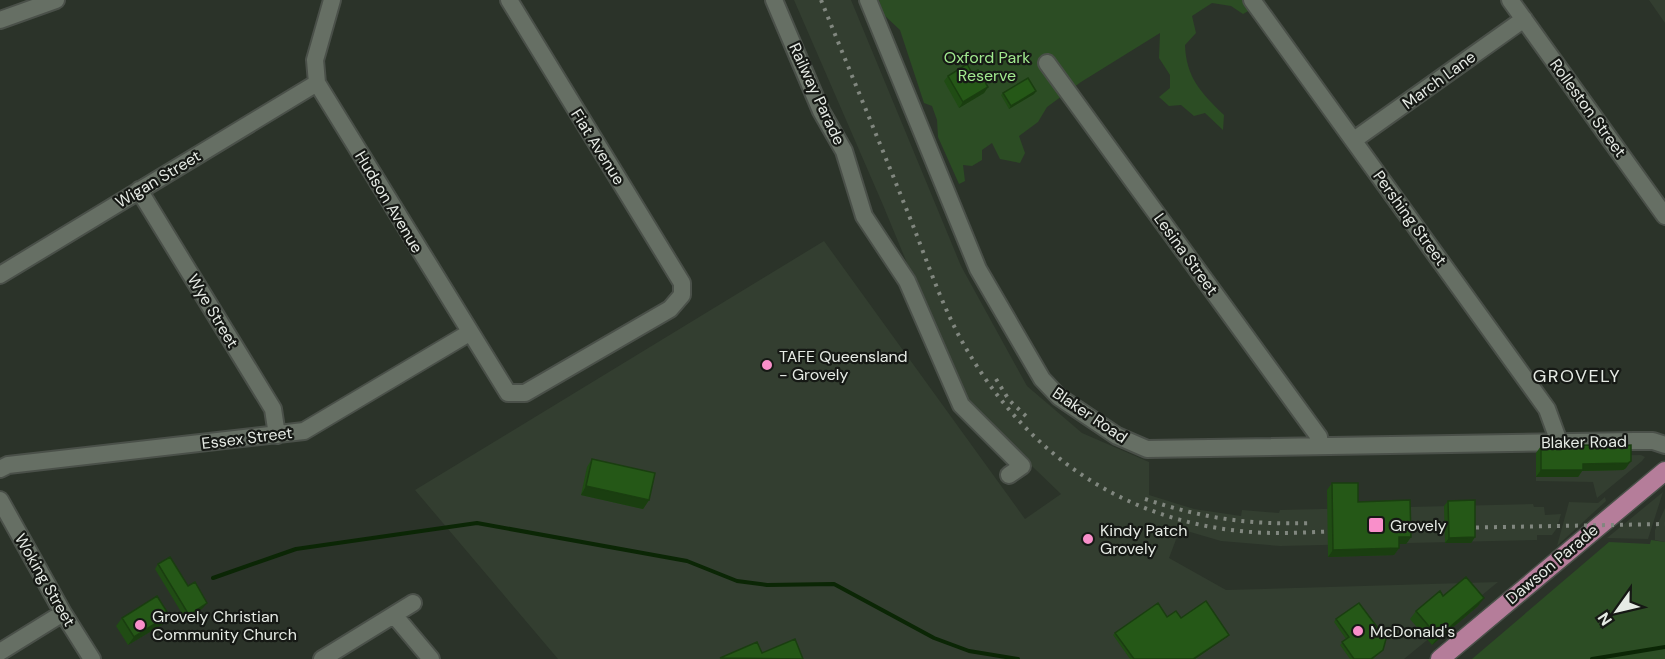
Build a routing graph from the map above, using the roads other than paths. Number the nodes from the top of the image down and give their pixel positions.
1 (56, 0) edge
2 (332, 0) edge
3 (509, 0) edge
4 (774, 0) edge
5 (868, 0) edge
6 (1252, 0) edge
7 (1510, 0) edge
8 (1524, 19) junction
9 (0, 20) edge
10 (1047, 63) dead end
11 (317, 82) junction
12 (1354, 140) junction
13 (139, 190) junction
14 (1665, 216) edge
15 (0, 275) edge
16 (469, 333) junction
17 (508, 393) joint
18 (277, 435) junction
19 (1559, 442) junction
20 (1665, 445) edge
21 (1320, 446) junction
22 (0, 469) edge
23 (1665, 471) edge
24 (1009, 475) dead end
25 (0, 500) edge
26 (413, 603) dead end
27 (63, 613) junction
28 (394, 615) junction
29 (0, 652) edge
30 (92, 659) edge
31 (322, 659) edge
32 (431, 659) edge
33 (1440, 659) edge

1 - 9 street
2 - 11 street
3 - 17 street, Fiat Avenue
4 - 24 street, Railway Parade
5 - 21 street, Blaker Road
6 - 12 street, Pershing Street
7 - 8 street, Rolleston Street
8 - 12 street, March Lane
8 - 14 street, Rolleston Street
10 - 21 street, Lesina Street
11 - 13 street, Wigan Street
11 - 16 street, Hudson Avenue
12 - 19 street, Pershing Street
13 - 15 street, Wigan Street
13 - 18 street, Wye Street
16 - 17 street, Hudson Avenue
16 - 18 street, Essex Street
18 - 22 street, Essex Street
19 - 20 street, Blaker Road
19 - 21 street, Blaker Road
23 - 33 main road, Dawson Parade
25 - 27 street, Woking Street
26 - 28 street
27 - 29 street
27 - 30 street, Woking Street
28 - 31 street
28 - 32 street

